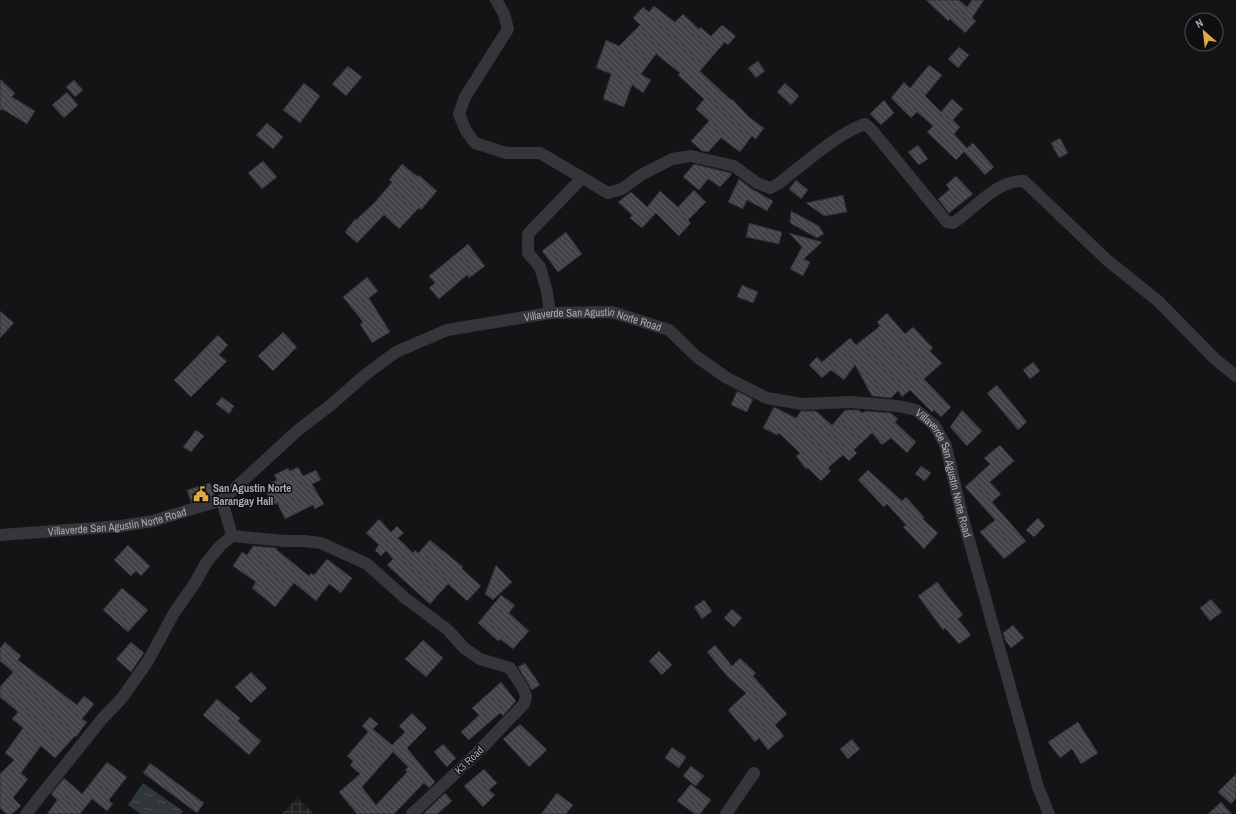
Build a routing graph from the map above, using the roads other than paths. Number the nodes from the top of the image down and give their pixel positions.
1 (496, 0) edge
2 (581, 179) junction
3 (550, 313) junction
4 (1236, 376) edge
5 (222, 500) junction
6 (0, 534) edge
7 (232, 536) junction
8 (754, 773) dead end
9 (26, 814) edge
10 (412, 814) edge
11 (726, 814) edge
12 (1050, 814) edge

1 - 2 street
2 - 3 street
2 - 4 street
3 - 5 street, Villaverde San Agustin Norte Road
3 - 12 street, Villaverde San Agustin Norte Road
5 - 6 street, Villaverde San Agustin Norte Road
5 - 7 street
7 - 9 street
7 - 10 street, K3 Road
8 - 11 street

